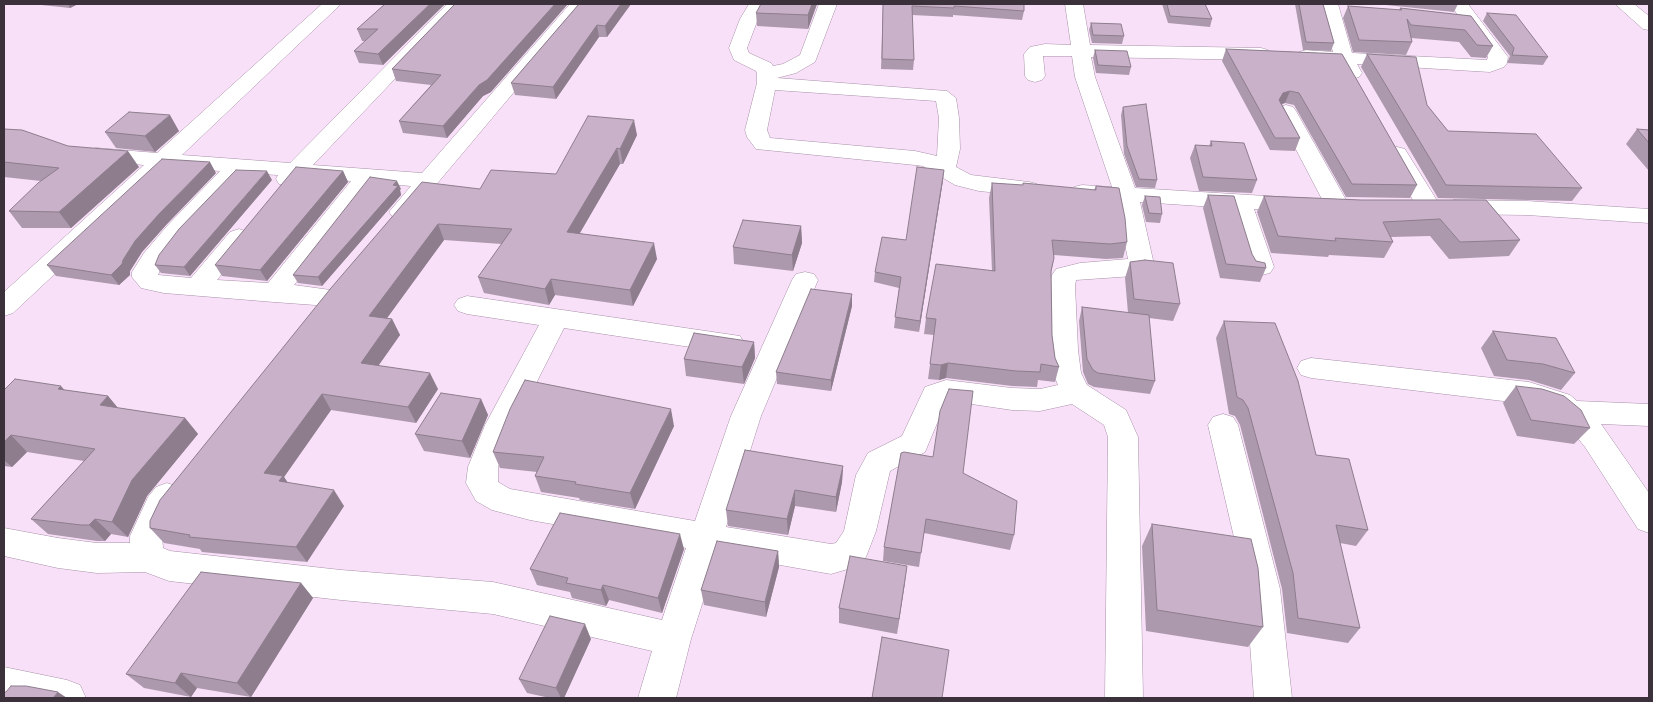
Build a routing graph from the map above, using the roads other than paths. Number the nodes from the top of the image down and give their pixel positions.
1 (332, 4) edge
2 (457, 4) edge
3 (579, 4) edge
4 (758, 4) edge
5 (828, 4) edge
6 (1074, 4) edge
7 (1459, 4) edge
8 (1624, 4) edge
9 (1329, 5) edge
10 (1349, 8) edge
11 (1444, 18) edge
12 (1471, 21) junction
13 (1649, 26) edge
14 (1080, 49) junction
15 (1344, 58) junction
16 (1035, 76) dead end
17 (767, 78) junction
18 (1362, 91) edge
19 (1286, 111) edge
20 (1390, 141) edge
21 (79, 154) edge
22 (160, 161) junction
23 (237, 166) junction
24 (945, 168) junction
25 (296, 169) junction
26 (368, 175) junction
27 (428, 180) junction
28 (1126, 194) junction
29 (271, 198) edge
30 (1240, 202) junction
31 (1403, 206) edge
32 (1429, 207) junction
33 (1649, 216) edge
34 (252, 220) edge
35 (385, 231) edge
36 (1261, 267) edge
37 (348, 275) edge
38 (805, 280) dead end
39 (197, 287) junction
40 (274, 293) junction
41 (329, 297) junction
42 (4, 306) edge
43 (467, 306) dead end
44 (311, 319) edge
45 (556, 319) junction
46 (774, 349) junction
47 (1311, 368) dead end
48 (1076, 392) junction
49 (1571, 412) junction
50 (1649, 415) edge
51 (1224, 425) dead end
52 (184, 475) edge
53 (1649, 519) edge
54 (706, 537) junction
55 (4, 542) edge
56 (147, 557) junction
57 (673, 639) junction
58 (4, 685) edge
59 (67, 698) edge
60 (657, 698) edge
61 (1124, 698) edge
62 (1273, 698) edge

1 - 22 street
2 - 25 street
3 - 27 street
4 - 17 street
5 - 17 street
6 - 14 street
7 - 12 street
8 - 13 street
9 - 10 street
9 - 15 street
11 - 12 street
12 - 15 street
14 - 15 street
14 - 16 street
14 - 28 street
15 - 18 street
17 - 24 street
17 - 24 street
19 - 30 street
20 - 32 street
21 - 22 street
22 - 23 street
22 - 42 street
23 - 25 street
23 - 39 street
24 - 28 street
25 - 26 street
25 - 29 street
26 - 27 street
26 - 40 street
27 - 35 street
28 - 30 street
28 - 48 street
30 - 36 street
31 - 32 street
32 - 33 street
34 - 39 street
37 - 41 street
38 - 46 street
39 - 40 street
40 - 41 street
41 - 44 street
43 - 45 street
45 - 46 street
45 - 54 street
46 - 54 street
47 - 49 street
48 - 54 street
48 - 61 street
49 - 50 street
49 - 53 street
51 - 62 street
52 - 56 street
54 - 57 street
55 - 56 street
56 - 57 street
57 - 60 street
58 - 59 street

